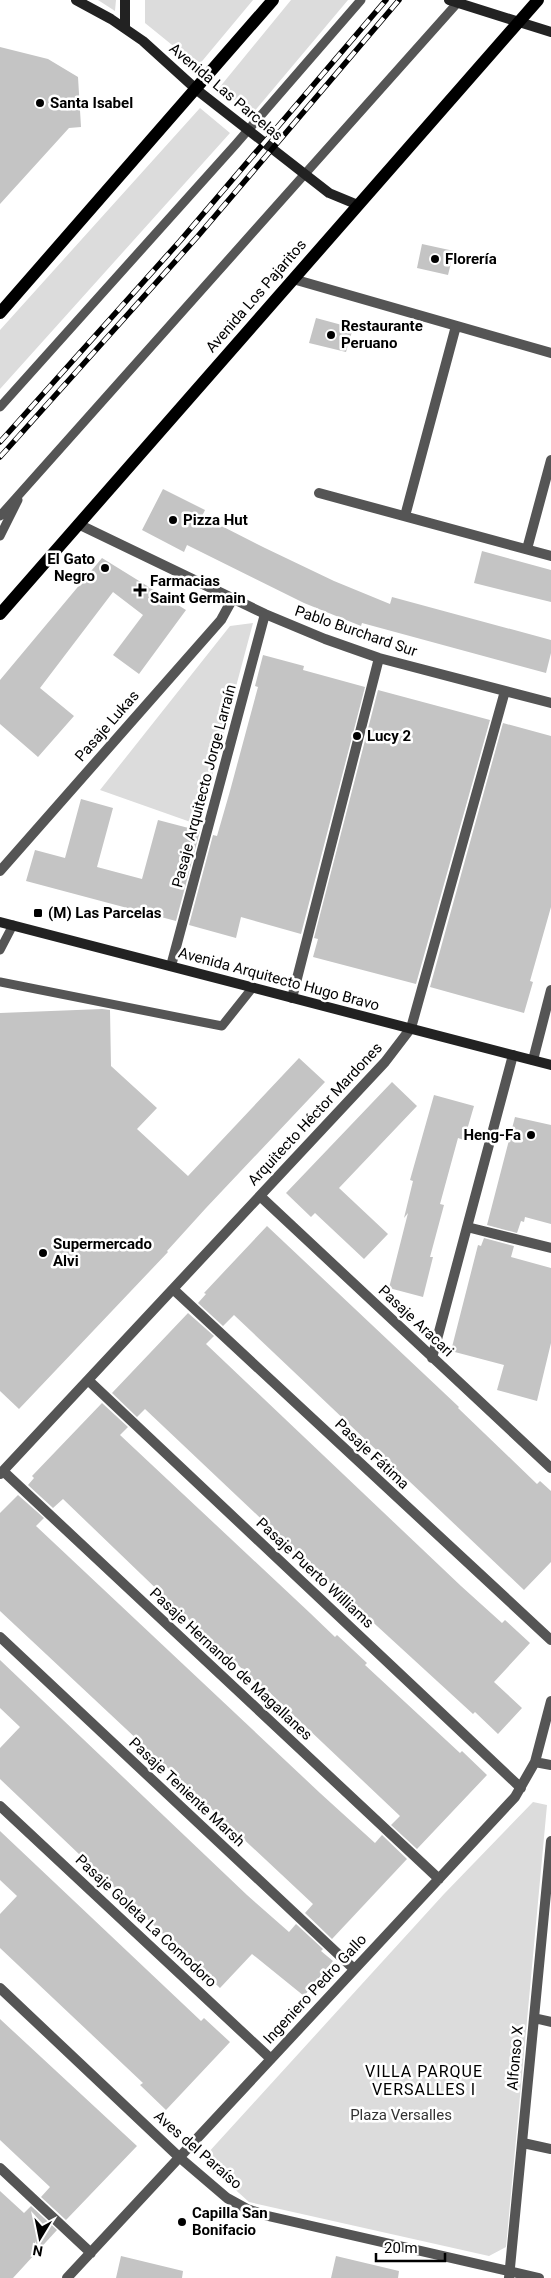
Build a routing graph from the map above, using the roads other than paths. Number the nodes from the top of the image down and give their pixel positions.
1 (76, 0) edge
2 (125, 0) edge
3 (273, 0) edge
4 (361, 0) edge
5 (538, 0) edge
6 (455, 1) edge
7 (519, 22) junction
8 (125, 28) junction
9 (551, 32) edge
10 (197, 90) junction
11 (248, 130) junction
12 (303, 174) junction
13 (358, 205) junction
14 (292, 280) junction
15 (0, 313) edge
16 (456, 326) junction
17 (551, 353) edge
18 (0, 407) edge
19 (551, 460) edge
20 (24, 489) junction
21 (319, 493) dead end
22 (0, 516) edge
23 (405, 516) junction
24 (78, 524) junction
25 (0, 536) edge
26 (527, 549) junction
27 (551, 556) edge
28 (233, 598) junction
29 (0, 614) edge
30 (266, 614) junction
31 (379, 658) junction
32 (505, 691) junction
33 (551, 703) edge
34 (0, 871) edge
35 (0, 922) edge
36 (13, 925) junction
37 (0, 950) edge
38 (171, 966) junction
39 (0, 982) edge
40 (253, 987) junction
41 (551, 990) edge
42 (292, 998) junction
43 (411, 1028) junction
44 (513, 1055) junction
45 (533, 1060) junction
46 (551, 1065) edge
47 (260, 1196) junction
48 (467, 1227) junction
49 (551, 1248) edge
50 (173, 1289) junction
51 (432, 1358) junction
52 (88, 1380) junction
53 (551, 1468) edge
54 (2, 1472) edge
55 (0, 1637) edge
56 (551, 1640) edge
57 (551, 1701) edge
58 (535, 1762) junction
59 (551, 1765) edge
60 (521, 1788) junction
61 (0, 1806) edge
62 (551, 1841) edge
63 (439, 1879) junction
64 (549, 1892) edge
65 (354, 1969) junction
66 (0, 1988) edge
67 (534, 2018) junction
68 (551, 2022) edge
69 (271, 2059) junction
70 (523, 2143) junction
71 (551, 2149) edge
72 (179, 2157) junction
73 (0, 2168) edge
74 (91, 2253) junction
75 (510, 2275) edge
76 (67, 2278) edge
77 (539, 2278) edge

1 - 8 street, Avenida Las Parcelas
2 - 8 street
3 - 10 main road
4 - 11 lane
5 - 7 main road, Avenida Los Pajaritos
6 - 7 street
6 - 12 lane
7 - 9 street
7 - 13 main road, Avenida Los Pajaritos
8 - 10 street, Avenida Las Parcelas
10 - 11 street, Avenida Las Parcelas
10 - 15 main road
11 - 12 street, Avenida Las Parcelas
11 - 18 lane
12 - 13 street, Avenida Las Parcelas
12 - 20 lane
13 - 14 main road, Avenida Los Pajaritos
14 - 16 street
14 - 24 main road, Avenida Los Pajaritos
16 - 17 street
16 - 23 street
19 - 26 street
20 - 22 lane
20 - 25 lane
21 - 23 street
23 - 26 street
24 - 28 street, Pablo Burchard Sur
24 - 29 main road, Avenida Los Pajaritos
26 - 27 street
28 - 30 street, Pablo Burchard Sur
28 - 34 street, Pasaje Lukas
30 - 31 street, Pablo Burchard Sur
30 - 38 street, Pasaje Arquitecto Jorge Larraín
31 - 32 street, Pablo Burchard Sur
31 - 42 street
32 - 33 street, Pablo Burchard Sur
32 - 43 street, Arquitecto Héctor Mardones
35 - 36 street, Avenida Arquitecto Hugo Bravo
36 - 37 lane
36 - 38 street, Avenida Arquitecto Hugo Bravo
38 - 40 street, Avenida Arquitecto Hugo Bravo
39 - 40 lane
40 - 42 street, Avenida Arquitecto Hugo Bravo
41 - 45 street
42 - 43 street, Avenida Arquitecto Hugo Bravo
43 - 44 street, Avenida Arquitecto Hugo Bravo
43 - 47 street, Arquitecto Héctor Mardones
44 - 45 street, Avenida Arquitecto Hugo Bravo
44 - 48 street
45 - 46 street, Avenida Arquitecto Hugo Bravo
47 - 50 street, Arquitecto Héctor Mardones
47 - 51 street, Pasaje Aracari
48 - 49 street
48 - 51 street
50 - 52 street, Arquitecto Héctor Mardones
50 - 56 street, Pasaje Fátima
51 - 53 street, Pasaje Aracari
52 - 54 street, Arquitecto Héctor Mardones
52 - 60 street, Pasaje Puerto Williams
54 - 63 street, Pasaje Hernando de Magallanes
55 - 65 street, Pasaje Teniente Marsh
57 - 58 street, Ingeniero Pedro Gallo
58 - 59 street
58 - 60 street, Ingeniero Pedro Gallo
60 - 63 street, Ingeniero Pedro Gallo
61 - 69 street, Pasaje Goleta La Comodoro
62 - 64 street, Alfonso X
63 - 65 street, Ingeniero Pedro Gallo
64 - 67 street, Alfonso X
65 - 69 street, Ingeniero Pedro Gallo
66 - 72 street, Aves del Paraíso
67 - 68 street
67 - 70 street, Alfonso X
69 - 72 street, Ingeniero Pedro Gallo
70 - 71 street
70 - 75 street, Alfonso X
72 - 74 street, Ingeniero Pedro Gallo
72 - 75 street, Aves del Paraíso
73 - 74 street
74 - 76 street, Ingeniero Pedro Gallo
75 - 77 street, Aves del Paraíso

